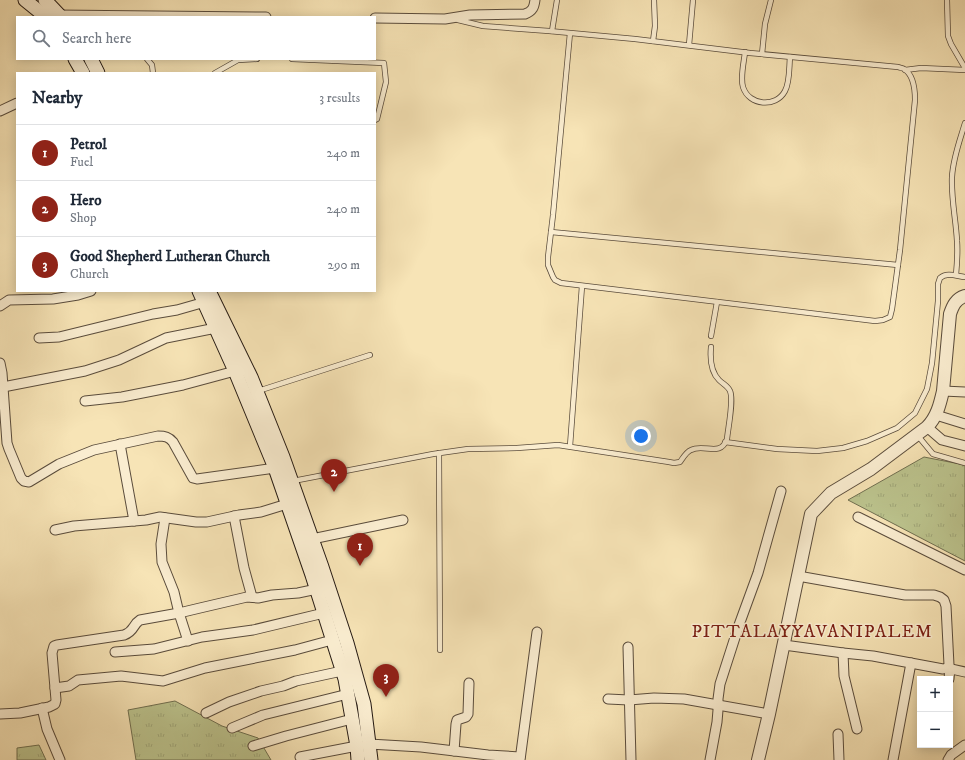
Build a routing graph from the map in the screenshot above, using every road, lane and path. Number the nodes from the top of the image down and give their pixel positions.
1 (25, 0) edge
2 (45, 0) edge
3 (535, 0) edge
4 (557, 0) edge
5 (654, 0) edge
6 (693, 0) edge
7 (771, 0) edge
8 (947, 0) edge
9 (46, 16) edge
10 (61, 16) edge
11 (376, 18) edge
12 (452, 18) junction
13 (552, 31) junction
14 (570, 33) junction
15 (653, 41) junction
16 (689, 45) junction
17 (745, 52) junction
18 (762, 54) junction
19 (790, 57) junction
20 (91, 60) edge
21 (148, 60) edge
22 (238, 60) edge
23 (315, 60) edge
24 (965, 69) edge
25 (905, 70) junction
26 (97, 72) edge
27 (153, 72) edge
28 (217, 72) edge
29 (16, 104) edge
30 (0, 112) edge
31 (376, 120) edge
32 (965, 123) edge
33 (551, 232) junction
34 (898, 265) junction
35 (956, 275) junction
36 (965, 277) edge
37 (582, 286) junction
38 (88, 292) edge
39 (204, 295) edge
40 (965, 296) edge
41 (717, 302) junction
42 (0, 306) edge
43 (216, 328) junction
44 (711, 336) dead end
45 (39, 338) dead end
46 (711, 347) dead end
47 (233, 352) junction
48 (370, 355) dead end
49 (0, 363) edge
50 (236, 371) junction
51 (3, 387) junction
52 (943, 391) junction
53 (256, 392) junction
54 (965, 392) edge
55 (85, 400) dead end
56 (936, 415) junction
57 (965, 424) edge
58 (927, 427) junction
59 (917, 435) junction
60 (725, 442) junction
61 (120, 444) junction
62 (570, 446) junction
63 (965, 446) edge
64 (439, 453) junction
65 (965, 463) edge
66 (275, 468) junction
67 (292, 482) junction
68 (781, 491) dead end
69 (293, 502) junction
70 (234, 516) junction
71 (858, 517) dead end
72 (165, 518) junction
73 (403, 520) dead end
74 (134, 521) junction
75 (55, 530) dead end
76 (312, 540) junction
77 (965, 570) edge
78 (798, 576) junction
79 (317, 589) junction
80 (252, 598) junction
81 (330, 611) junction
82 (179, 613) junction
83 (537, 632) dead end
84 (332, 640) junction
85 (188, 641) junction
86 (784, 646) junction
87 (628, 647) dead end
88 (440, 650) dead end
89 (115, 652) dead end
90 (843, 654) junction
91 (911, 663) junction
92 (948, 668) junction
93 (342, 671) junction
94 (965, 672) edge
95 (949, 676) edge
96 (469, 683) dead end
97 (55, 688) junction
98 (348, 694) junction
99 (608, 700) dead end
100 (629, 700) junction
101 (718, 704) junction
102 (42, 708) junction
103 (206, 713) dead end
104 (0, 714) edge
105 (769, 714) junction
106 (352, 720) junction
107 (232, 728) dead end
108 (857, 729) dead end
109 (838, 734) dead end
110 (363, 745) junction
111 (253, 746) dead end
112 (962, 747) edge
113 (454, 751) junction
114 (489, 757) edge
115 (300, 758) dead end
116 (520, 759) edge
117 (60, 760) edge
118 (358, 760) edge
119 (371, 760) edge
120 (631, 760) edge
121 (710, 760) edge
122 (758, 760) edge
123 (838, 760) edge
124 (893, 760) edge
125 (948, 760) edge
126 (959, 760) edge

1 - 9 main road
2 - 10 main road
3 - 12 street
4 - 13 lane
5 - 15 lane
6 - 16 lane
7 - 18 lane
8 - 24 lane
9 - 10 street
11 - 12 street
12 - 13 lane
13 - 14 lane
14 - 15 lane
14 - 33 lane
15 - 16 lane
16 - 17 lane
17 - 18 lane
17 - 19 lane
18 - 19 lane
19 - 25 lane
20 - 26 main road
21 - 27 lane
22 - 28 lane
23 - 31 lane
24 - 25 lane
25 - 34 lane
29 - 30 street
32 - 35 lane
33 - 34 lane
33 - 37 lane
34 - 41 lane
35 - 36 lane
35 - 60 lane
37 - 41 lane
37 - 62 lane
38 - 42 street
39 - 43 main road
39 - 45 street
39 - 47 main road
40 - 52 street
41 - 44 lane
43 - 47 main road
43 - 51 street
46 - 60 lane
47 - 50 main road
47 - 53 main road
48 - 53 lane
49 - 51 street
50 - 55 street
50 - 66 main road
51 - 61 street
52 - 54 street
52 - 56 street
53 - 67 main road
56 - 57 street
56 - 58 street
58 - 59 street
58 - 63 street
59 - 65 lane
59 - 78 street
60 - 62 lane
61 - 66 street
61 - 74 street
62 - 64 lane
64 - 67 lane
64 - 88 lane
66 - 69 main road
67 - 69 main road
68 - 101 street
69 - 70 street
69 - 76 main road
69 - 79 main road
70 - 72 street
70 - 80 street
71 - 77 street
72 - 74 street
72 - 82 street
73 - 76 street
74 - 75 street
76 - 81 main road
78 - 86 street
78 - 92 street
79 - 80 street
79 - 81 main road
80 - 82 street
81 - 84 main road
81 - 85 street
81 - 110 main road
82 - 85 street
82 - 97 street
83 - 116 street
84 - 93 main road
84 - 97 street
85 - 89 street
86 - 90 street
86 - 105 street
87 - 100 street
90 - 91 street
90 - 108 street
91 - 92 street
91 - 124 street
92 - 94 street
92 - 95 street
93 - 98 main road
93 - 103 street
96 - 113 street
97 - 102 street
98 - 106 main road
98 - 107 street
99 - 100 street
100 - 101 street
100 - 120 street
101 - 105 street
101 - 121 street
102 - 104 street
102 - 117 street
105 - 122 street
106 - 110 main road
106 - 111 street
109 - 123 street
110 - 113 street
110 - 115 street
110 - 118 main road
110 - 119 main road
112 - 125 street
112 - 126 street
113 - 114 street
114 - 116 street

